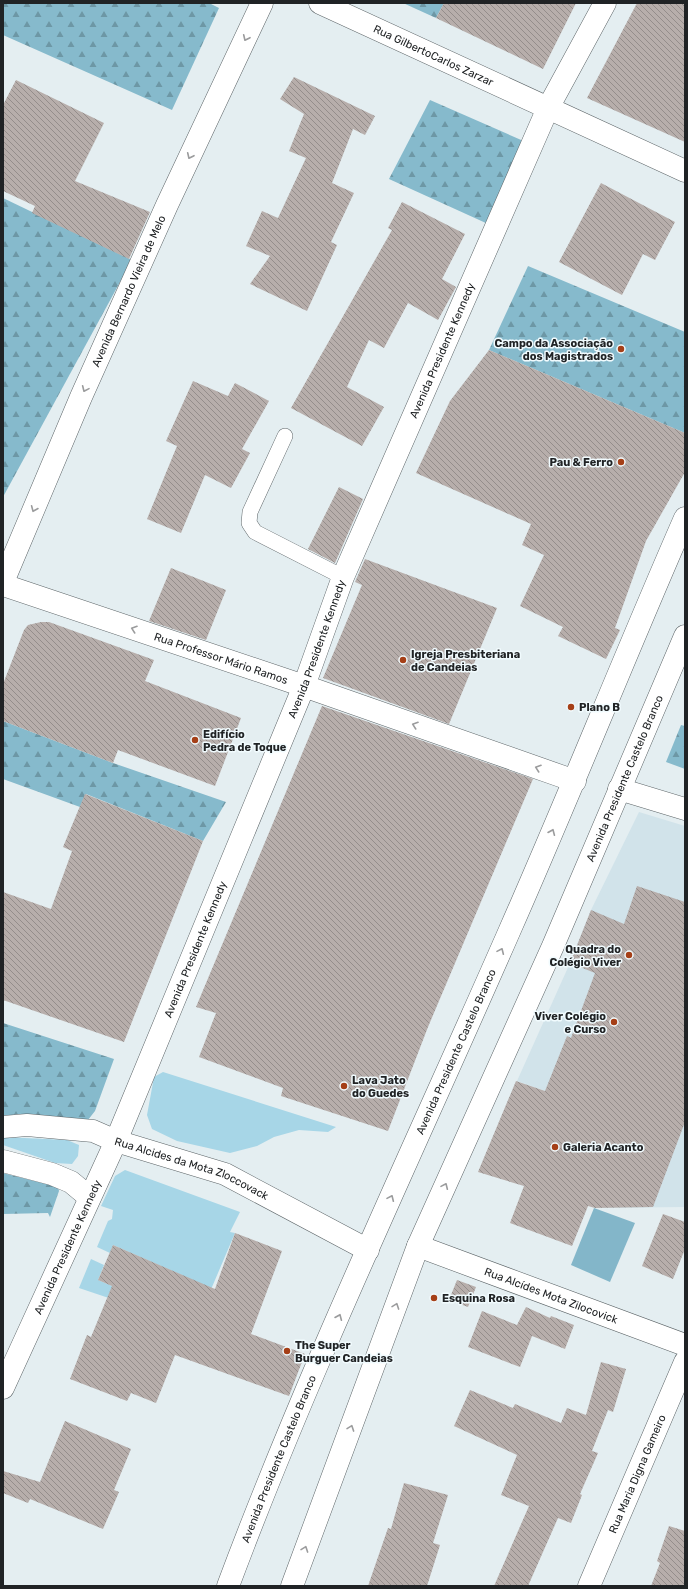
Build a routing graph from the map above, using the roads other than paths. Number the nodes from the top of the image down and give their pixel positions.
1 (262, 3) edge
2 (320, 3) edge
3 (605, 3) edge
4 (548, 108) junction
5 (685, 170) edge
6 (285, 436) dead end
7 (685, 520) edge
8 (343, 577) junction
9 (3, 583) edge
10 (685, 636) edge
11 (304, 686) junction
12 (574, 781) junction
13 (619, 789) junction
14 (685, 809) edge
15 (3, 1127) edge
16 (116, 1141) junction
17 (3, 1162) edge
18 (89, 1197) junction
19 (418, 1246) junction
20 (368, 1250) junction
21 (685, 1345) edge
22 (685, 1362) edge
23 (3, 1388) edge
24 (228, 1586) edge
25 (292, 1586) edge
26 (589, 1586) edge

1 -> 9 street, Avenida Bernardo Vieira de Melo
2 - 4 street, Rua GilbertoCarlos Zarzar
3 - 4 street, Avenida Presidente Kennedy
4 - 5 street, Rua GilbertoCarlos Zarzar
4 - 8 street, Avenida Presidente Kennedy
6 - 8 lane
7 - 12 street, Avenida Presidente Castelo Branco
8 - 11 street, Avenida Presidente Kennedy
11 -> 9 street, Rua Professor Mário Ramos
10 - 13 street, Avenida Presidente Castelo Branco
12 -> 11 street, Rua Professor Mário Ramos
11 - 16 street, Avenida Presidente Kennedy
20 -> 12 street, Avenida Presidente Castelo Branco
13 - 14 street
19 -> 13 street, Avenida Presidente Castelo Branco
15 - 16 street, Rua Alcides da Mota Zloccovack
16 - 18 street, Avenida Presidente Kennedy
16 - 20 street, Rua Alcides da Mota Zloccovack
17 - 18 street
18 - 23 street, Avenida Presidente Kennedy
19 - 21 street, Rua Alcídes Mota Zilocovick
25 -> 19 street, Avenida Presidente Castelo Branco
24 -> 20 street, Avenida Presidente Castelo Branco
22 - 26 street, Rua Maria Digna Gameiro

